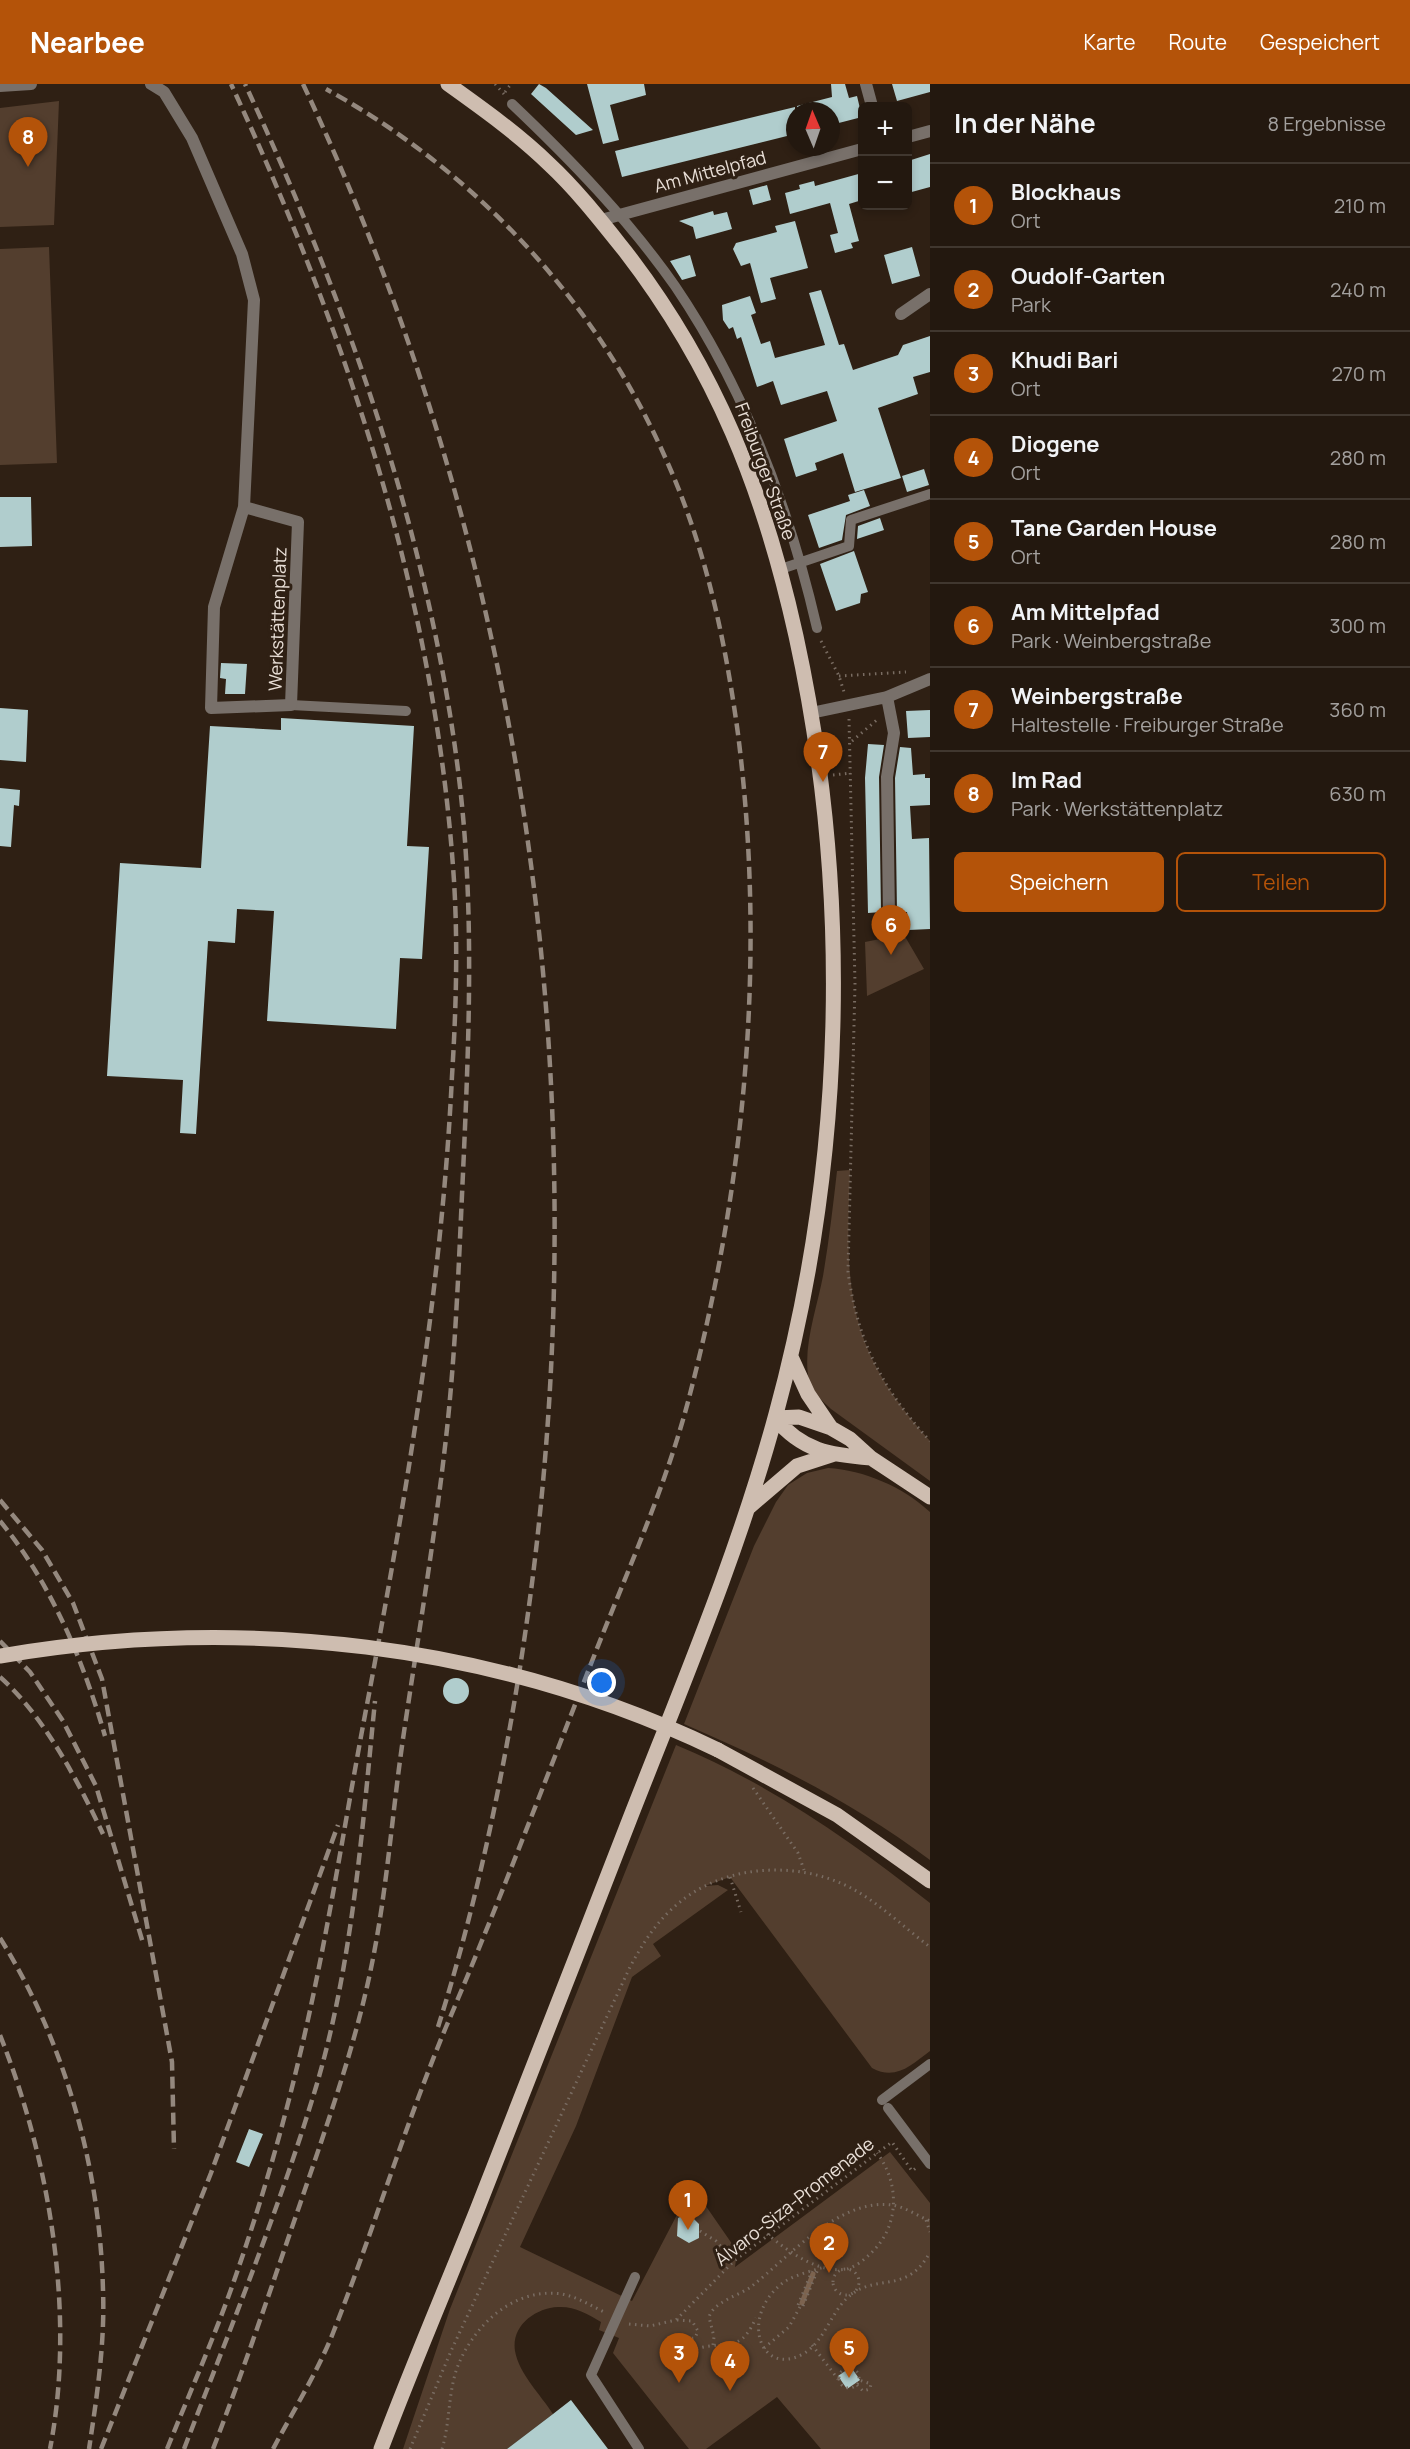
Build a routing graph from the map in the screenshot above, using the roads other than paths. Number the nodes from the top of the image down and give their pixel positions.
1 (31, 84) edge
2 (151, 84) edge
3 (448, 84) edge
4 (866, 84) edge
5 (0, 86) edge
6 (871, 102) edge
7 (512, 104) dead end
8 (930, 131) edge
9 (912, 136) edge
10 (858, 150) edge
11 (619, 215) junction
12 (602, 220) junction
13 (930, 294) edge
14 (901, 315) dead end
15 (930, 494) edge
16 (244, 507) junction
17 (802, 562) junction
18 (781, 569) junction
19 (818, 627) road end
20 (930, 679) edge
21 (887, 697) junction
22 (291, 705) junction
23 (406, 711) dead end
24 (811, 712) junction
25 (889, 916) dead end
26 (791, 1357) junction
27 (775, 1418) junction
28 (831, 1428) junction
29 (834, 1454) junction
30 (871, 1458) junction
31 (930, 1497) edge
32 (748, 1509) junction
33 (0, 1656) edge
34 (930, 1881) edge
35 (930, 2064) edge
36 (930, 2164) edge
37 (635, 2277) dead end
38 (381, 2449) edge
39 (639, 2449) edge

1 - 5 street
2 - 16 street, Werkstättenplatz
3 - 12 main road, Freiburger Straße
4 - 6 street
7 - 11 lane
8 - 9 street
10 - 11 street, Am Mittelpfad
11 - 12 street, Am Mittelpfad
11 - 17 lane
12 - 18 main road, Freiburger Straße
13 - 14 street
15 - 17 lane
16 - 22 street, Werkstättenplatz
16 - 22 street, Werkstättenplatz
17 - 18 lane
17 - 19 lane
18 - 24 main road, Freiburger Straße
20 - 21 street
21 - 24 street
21 - 25 street
22 - 23 lane
24 - 26 main road, Freiburger Straße
26 - 27 main road, Freiburger Straße
26 - 28 main road
27 - 28 main road
27 - 29 main road
27 - 32 main road, Freiburger Straße
28 - 30 main road
29 - 30 main road
29 - 32 main road
30 - 31 main road
32 - 38 main road, Freiburger Straße
33 - 34 main road, bridge
35 - 36 lane
37 - 39 lane

